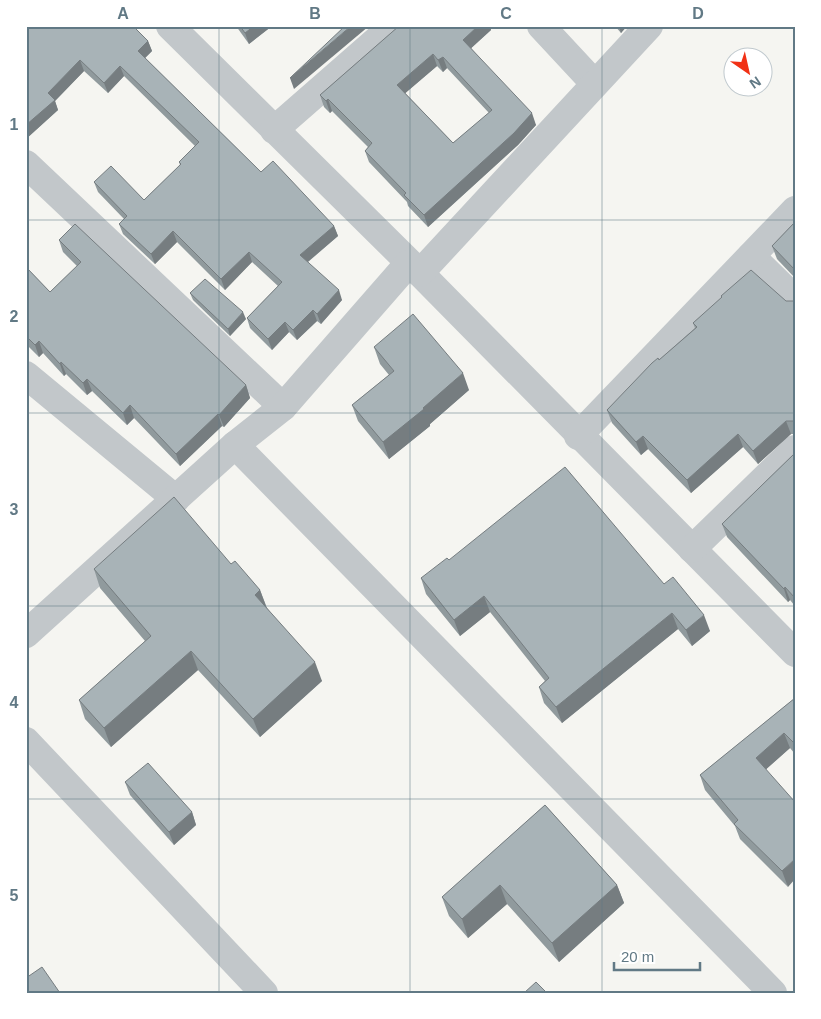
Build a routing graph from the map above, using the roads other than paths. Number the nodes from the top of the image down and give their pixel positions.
1 (170, 26) edge
2 (393, 26) edge
3 (541, 26) edge
4 (649, 26) edge
5 (594, 83) junction
6 (274, 130) junction
7 (26, 164) edge
8 (795, 210) edge
9 (751, 256) junction
10 (420, 273) junction
11 (795, 299) edge
12 (26, 374) edge
13 (283, 407) junction
14 (578, 436) junction
15 (235, 445) junction
16 (795, 449) edge
17 (176, 499) junction
18 (692, 549) junction
19 (26, 634) edge
20 (795, 653) edge
21 (26, 741) edge
22 (264, 993) edge
23 (773, 993) edge

1 - 6 street
2 - 6 street
3 - 5 street
4 - 5 street
5 - 10 street
6 - 10 street
7 - 13 street
8 - 9 street
9 - 11 street
9 - 14 street
10 - 13 street
10 - 14 street
12 - 17 street
13 - 15 street
14 - 18 street
15 - 17 street
15 - 23 street
16 - 18 street
17 - 19 street
18 - 20 street
21 - 22 street

